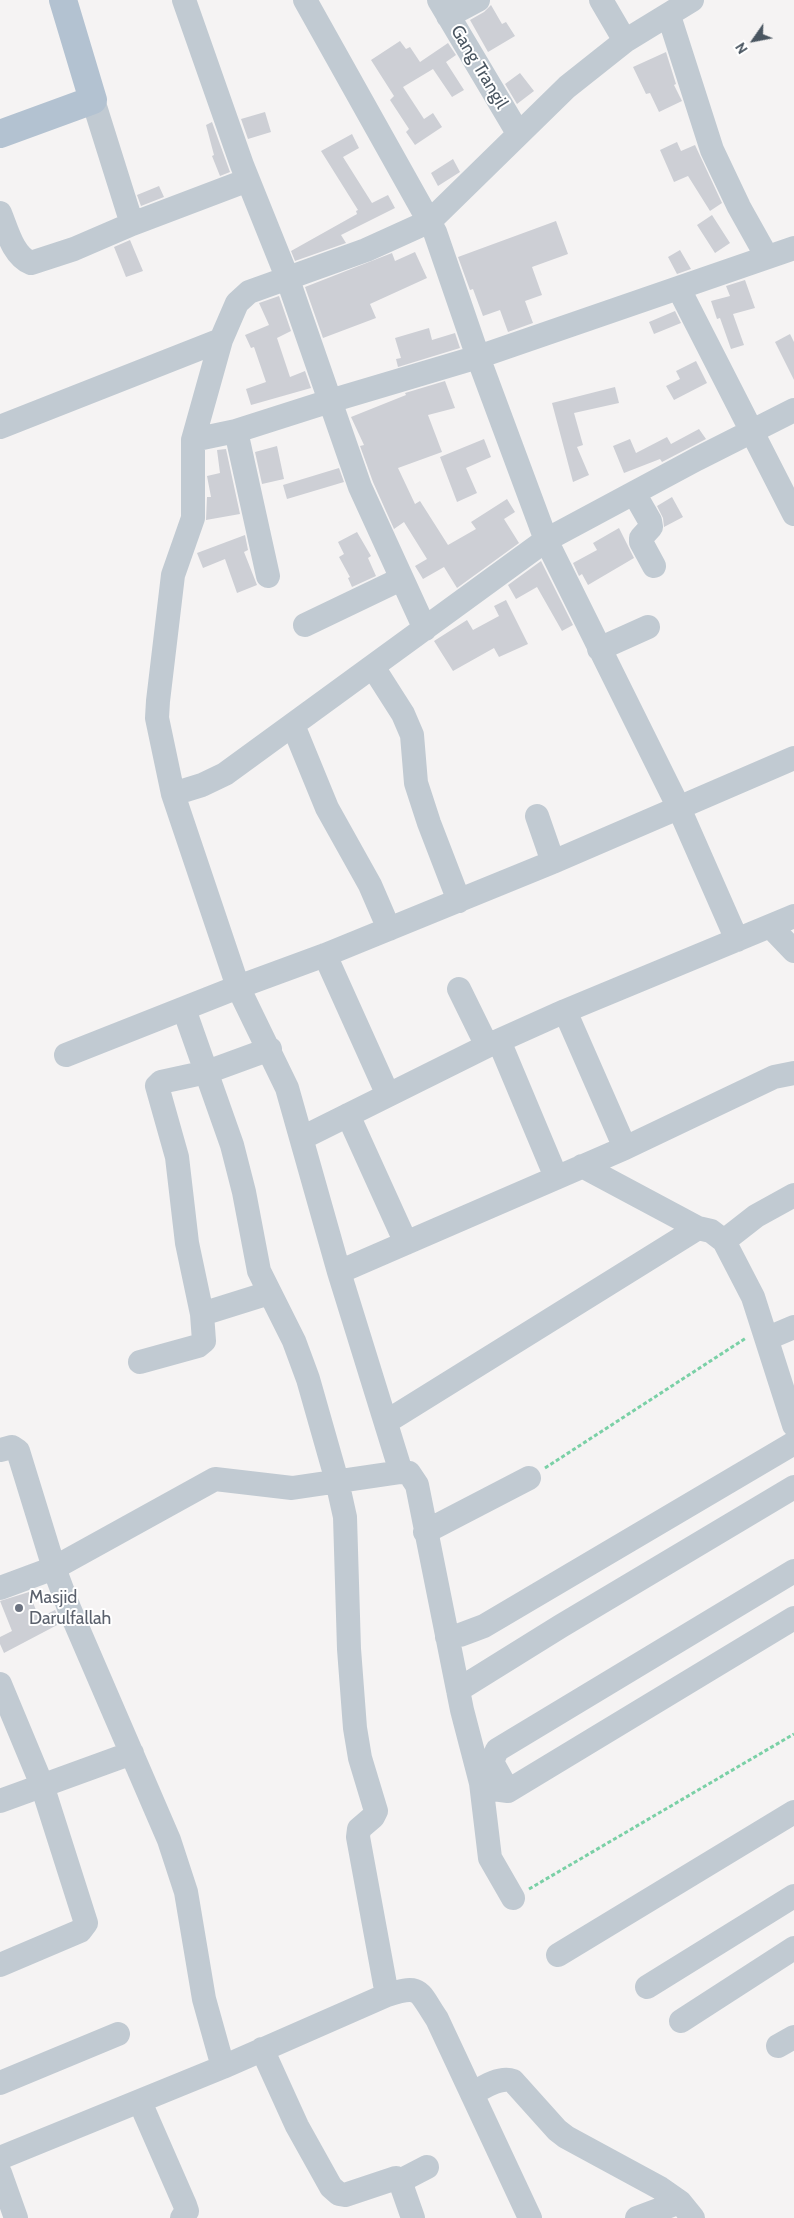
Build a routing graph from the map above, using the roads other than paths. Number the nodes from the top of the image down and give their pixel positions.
1 (62, 0) edge
2 (184, 0) edge
3 (306, 0) edge
4 (478, 0) edge
5 (601, 0) edge
6 (692, 0) edge
7 (444, 8) edge
8 (670, 16) edge
9 (625, 41) junction
10 (93, 100) junction
11 (518, 133) junction
12 (0, 134) edge
13 (248, 180) junction
14 (0, 213) edge
15 (132, 224) junction
16 (432, 226) junction
17 (794, 248) edge
18 (767, 257) junction
19 (287, 278) junction
20 (679, 289) junction
21 (221, 340) junction
22 (478, 357) junction
23 (330, 400) junction
24 (794, 410) edge
25 (0, 427) edge
26 (753, 430) junction
27 (236, 431) junction
28 (192, 440) junction
29 (634, 493) junction
30 (794, 514) edge
31 (546, 540) junction
32 (654, 566) dead end
33 (268, 576) dead end
34 (401, 579) junction
35 (305, 625) dead end
36 (648, 627) dead end
37 (425, 629) junction
38 (599, 649) junction
39 (373, 666) junction
40 (293, 726) junction
41 (794, 758) edge
42 (174, 794) junction
43 (679, 808) junction
44 (537, 816) dead end
45 (553, 862) junction
46 (459, 901) junction
47 (794, 916) edge
48 (771, 928) junction
49 (389, 929) junction
50 (737, 940) junction
51 (794, 951) edge
52 (325, 955) junction
53 (238, 987) junction
54 (459, 988) dead end
55 (184, 1009) junction
56 (565, 1011) junction
57 (493, 1043) junction
58 (270, 1050) junction
59 (66, 1055) dead end
60 (207, 1072) junction
61 (794, 1073) edge
62 (388, 1095) junction
63 (348, 1115) junction
64 (302, 1138) junction
65 (625, 1148) junction
66 (582, 1166) junction
67 (556, 1177) junction
68 (794, 1194) edge
69 (698, 1228) junction
70 (724, 1241) junction
71 (406, 1243) junction
72 (338, 1272) junction
73 (270, 1293) junction
74 (202, 1314) junction
75 (794, 1328) edge
76 (765, 1332) junction
77 (140, 1362) dead end
78 (386, 1422) junction
79 (794, 1425) edge
80 (794, 1443) edge
81 (0, 1450) edge
82 (401, 1472) junction
83 (529, 1478) road end
84 (337, 1481) junction
85 (794, 1486) edge
86 (425, 1532) junction
87 (54, 1568) junction
88 (794, 1571) edge
89 (0, 1588) edge
90 (794, 1618) edge
91 (447, 1637) junction
92 (0, 1684) edge
93 (458, 1690) junction
94 (132, 1753) junction
95 (42, 1785) junction
96 (482, 1788) junction
97 (508, 1791) junction
98 (0, 1801) edge
99 (794, 1812) edge
100 (794, 1896) edge
101 (513, 1898) road end
102 (794, 1948) edge
103 (558, 1955) dead end
104 (0, 1965) edge
105 (646, 1987) dead end
106 (387, 1995) junction
107 (681, 2021) dead end
108 (118, 2034) dead end
109 (262, 2049) junction
110 (224, 2067) junction
111 (0, 2083) edge
112 (472, 2094) junction
113 (140, 2102) junction
114 (0, 2158) edge
115 (427, 2167) dead end
116 (0, 2173) edge
117 (400, 2181) junction
118 (686, 2210) edge
119 (16, 2218) edge
120 (182, 2218) edge
121 (413, 2218) edge
122 (530, 2218) edge
123 (637, 2218) edge

1 - 10 main road
2 - 13 street
3 - 16 street
4 - 7 street
5 - 9 street
6 - 8 street
7 - 11 street, Gang Trangil
8 - 9 street
8 - 18 street
9 - 11 street
10 - 12 main road
10 - 15 street
11 - 16 street
13 - 15 street
13 - 19 street
14 - 15 street
16 - 19 street
16 - 22 street
17 - 18 street
18 - 20 street
19 - 21 street
19 - 23 street
20 - 22 street
20 - 26 street
21 - 25 street
21 - 28 street
22 - 23 street
22 - 31 street
23 - 27 street
23 - 34 street
24 - 26 street
26 - 29 street
26 - 30 street
27 - 28 street
27 - 33 street
28 - 42 street
29 - 31 street
29 - 32 street
31 - 37 street
31 - 38 street
34 - 35 street
34 - 37 street
36 - 38 street
37 - 39 street
38 - 43 street
39 - 40 street
39 - 46 street
40 - 42 street
40 - 49 street
41 - 43 street
42 - 53 street
43 - 45 street
43 - 50 street
44 - 45 street
45 - 46 street
46 - 49 street
47 - 48 street
48 - 50 street
48 - 51 street
49 - 52 street
50 - 56 street
52 - 53 street
52 - 62 street
53 - 55 street
53 - 58 street
54 - 57 street
55 - 59 street
55 - 60 street
56 - 57 street
56 - 65 street
57 - 62 street
57 - 67 street
58 - 60 street
58 - 64 street
60 - 73 street
60 - 74 street
61 - 65 street
62 - 63 street
63 - 64 street
63 - 71 street
64 - 72 street
65 - 66 street
66 - 67 street
66 - 69 street
67 - 71 street
68 - 70 street
69 - 70 street
69 - 78 street
70 - 76 street
71 - 72 street
72 - 78 street
73 - 74 street
73 - 84 street
74 - 77 street
75 - 76 street
76 - 79 street
78 - 82 street
80 - 91 street
81 - 87 street
82 - 84 street
82 - 86 street
83 - 86 street
84 - 87 street
84 - 106 street
85 - 93 street
86 - 91 street
87 - 89 street
87 - 94 street
88 - 97 street
90 - 97 street
91 - 93 street
92 - 95 street
93 - 96 street
94 - 95 street
94 - 110 street
95 - 98 street
95 - 104 street
96 - 97 street
96 - 101 street
99 - 103 street
100 - 105 street
102 - 107 street
106 - 109 street
106 - 112 street
108 - 111 street
109 - 110 street
109 - 117 street
110 - 113 street
112 - 118 street
112 - 122 street
113 - 114 street
113 - 120 street
115 - 117 street
116 - 119 street
117 - 121 street
118 - 123 street

